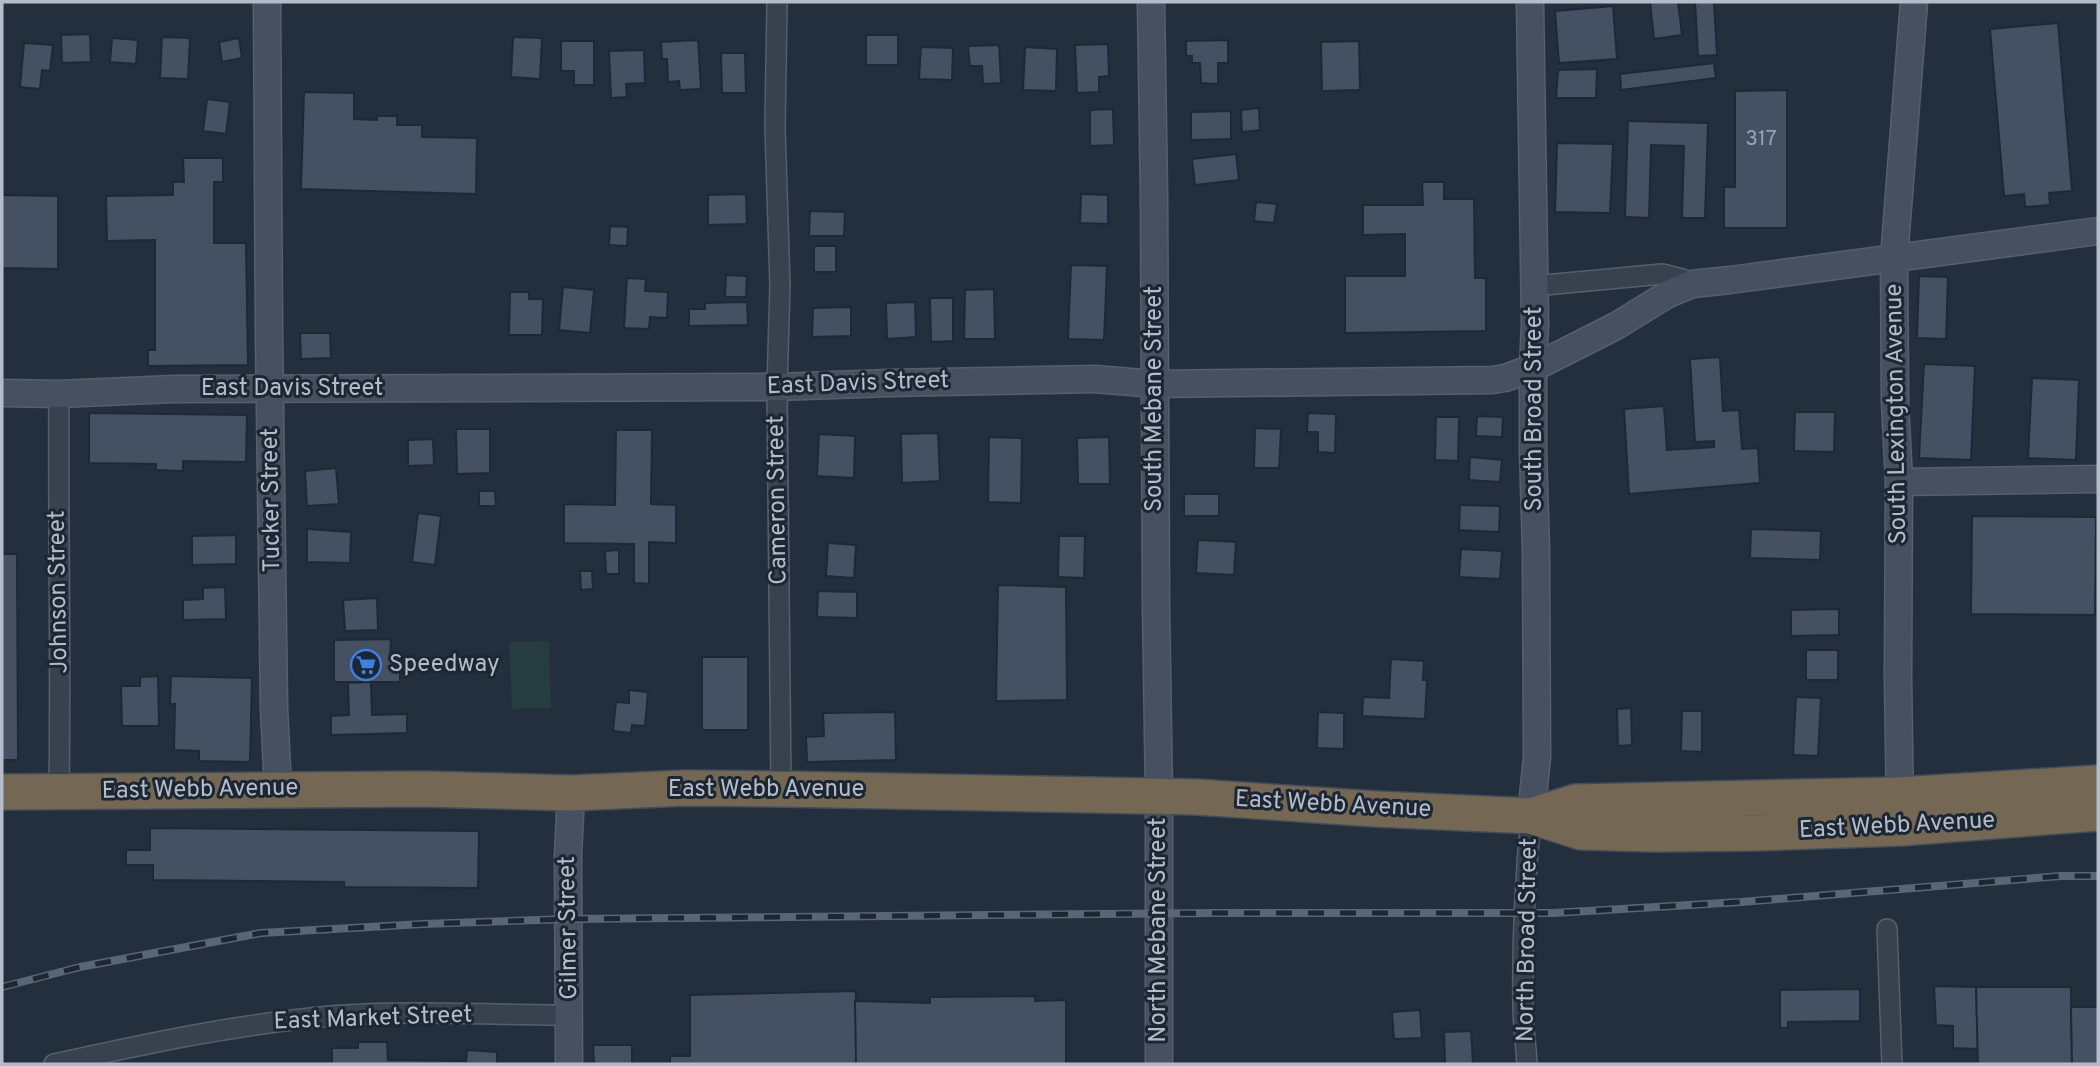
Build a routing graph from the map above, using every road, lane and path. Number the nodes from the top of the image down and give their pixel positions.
1 (268, 2) edge
2 (777, 2) edge
3 (1150, 2) edge
4 (1530, 2) edge
5 (1914, 2) edge
6 (2098, 232) edge
7 (1894, 258) junction
8 (1692, 284) junction
9 (1534, 286) junction
10 (1533, 369) junction
11 (1155, 384) junction
12 (777, 387) junction
13 (271, 390) junction
14 (2, 393) edge
15 (59, 394) junction
16 (2098, 479) edge
17 (1899, 482) junction
18 (2098, 783) edge
19 (278, 789) junction
20 (782, 789) junction
21 (59, 791) junction
22 (2, 792) edge
23 (571, 793) junction
24 (1159, 796) junction
25 (1900, 811) junction
26 (2098, 813) edge
27 (1531, 816) junction
28 (1886, 929) dead end
29 (570, 1015) junction
30 (93, 1060) edge
31 (54, 1064) edge
32 (569, 1064) edge
33 (1159, 1064) edge
34 (1527, 1064) edge
35 (1892, 1064) edge

1 - 13 street, Tucker Street
2 - 12 street, Cameron Street
3 - 11 street, South Mebane Street
4 - 9 street, South Broad Street
5 - 7 street, South Lexington Avenue
6 - 7 street, East Davis Street
7 - 8 street, East Davis Street
7 - 17 street, South Lexington Avenue
8 - 9 street, East Davis Street
8 - 10 street, East Davis Street
9 - 10 street, South Broad Street
10 - 11 street, East Davis Street
10 - 27 street, South Broad Street
11 - 12 street, East Davis Street
11 - 24 street, South Mebane Street
12 - 13 street, East Davis Street
12 - 20 street, Cameron Street
13 - 15 street, East Davis Street
13 - 19 street, Tucker Street
14 - 15 street, East Davis Street
15 - 21 street, Johnson Street
16 - 17 street
17 - 25 street, South Lexington Avenue
18 - 25 highway, East Webb Avenue
19 - 21 highway, East Webb Avenue
19 - 23 highway, East Webb Avenue
20 - 23 highway, East Webb Avenue
20 - 24 highway, East Webb Avenue
21 - 22 highway, East Webb Avenue
23 - 29 street, Gilmer Street
24 - 27 highway, East Webb Avenue
24 - 33 street, North Mebane Street
25 - 26 highway, East Webb Avenue
25 - 27 highway, East Webb Avenue
27 - 34 street, North Broad Street
28 - 35 street
29 - 30 street, East Market Street
29 - 32 street, Gilmer Street
30 - 31 street, East Market Street

